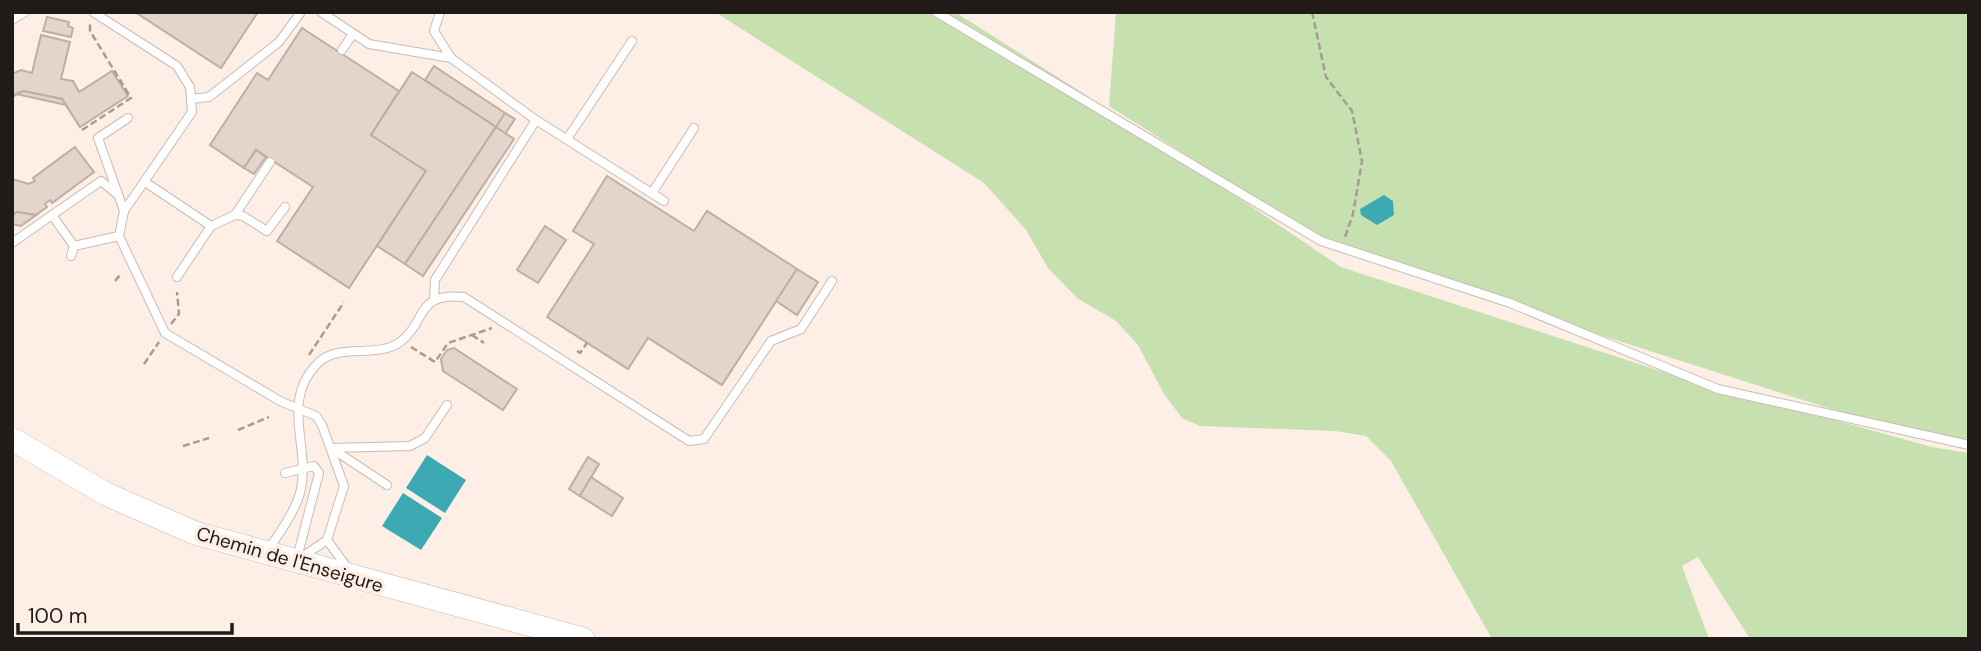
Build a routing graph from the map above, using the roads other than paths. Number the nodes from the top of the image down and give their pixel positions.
1 (25, 12) edge
2 (93, 12) edge
3 (301, 12) edge
4 (321, 12) edge
5 (440, 12) edge
6 (936, 12) edge
7 (12, 20) edge
8 (353, 34) junction
9 (632, 41) dead end
10 (342, 50) dead end
11 (451, 58) junction
12 (191, 99) junction
13 (128, 118) dead end
14 (536, 120) junction
15 (694, 128) dead end
16 (567, 139) junction
17 (270, 162) dead end
18 (145, 182) junction
19 (652, 193) junction
20 (117, 194) junction
21 (664, 201) dead end
22 (285, 206) dead end
23 (124, 211) junction
24 (52, 215) junction
25 (235, 215) junction
26 (211, 226) junction
27 (118, 236) junction
28 (12, 243) edge
29 (74, 246) junction
30 (71, 256) dead end
31 (177, 277) dead end
32 (832, 281) dead end
33 (434, 300) junction
34 (447, 405) dead end
35 (296, 409) junction
36 (12, 439) edge
37 (1969, 445) edge
38 (331, 448) junction
39 (303, 469) junction
40 (285, 474) dead end
41 (387, 485) dead end
42 (327, 540) junction
43 (266, 553) junction
44 (296, 561) junction
45 (355, 578) junction
46 (583, 639) edge

1 - 7 lane
2 - 12 lane
3 - 12 lane
4 - 8 lane
5 - 11 lane
6 - 37 lane
8 - 10 lane
8 - 11 lane
9 - 16 lane
11 - 14 lane
12 - 18 lane
13 - 20 lane
14 - 16 lane
14 - 33 lane
15 - 19 lane
16 - 19 lane
17 - 25 lane
18 - 23 lane
18 - 26 lane
19 - 21 lane
20 - 23 lane
20 - 24 lane
22 - 25 lane
23 - 27 lane
24 - 28 lane
24 - 29 lane
25 - 26 lane
26 - 31 lane
27 - 29 lane
27 - 35 lane
29 - 30 lane
32 - 33 lane
33 - 35 lane
34 - 38 lane
35 - 38 lane
35 - 39 lane
36 - 43 street, Chemin de l'Enseigure
38 - 41 lane
38 - 42 lane
39 - 40 lane
39 - 43 lane
39 - 44 lane
42 - 44 lane
42 - 45 lane
43 - 44 street, Chemin de l'Enseigure
44 - 45 street, Chemin de l'Enseigure
45 - 46 street, Chemin de l'Enseigure

